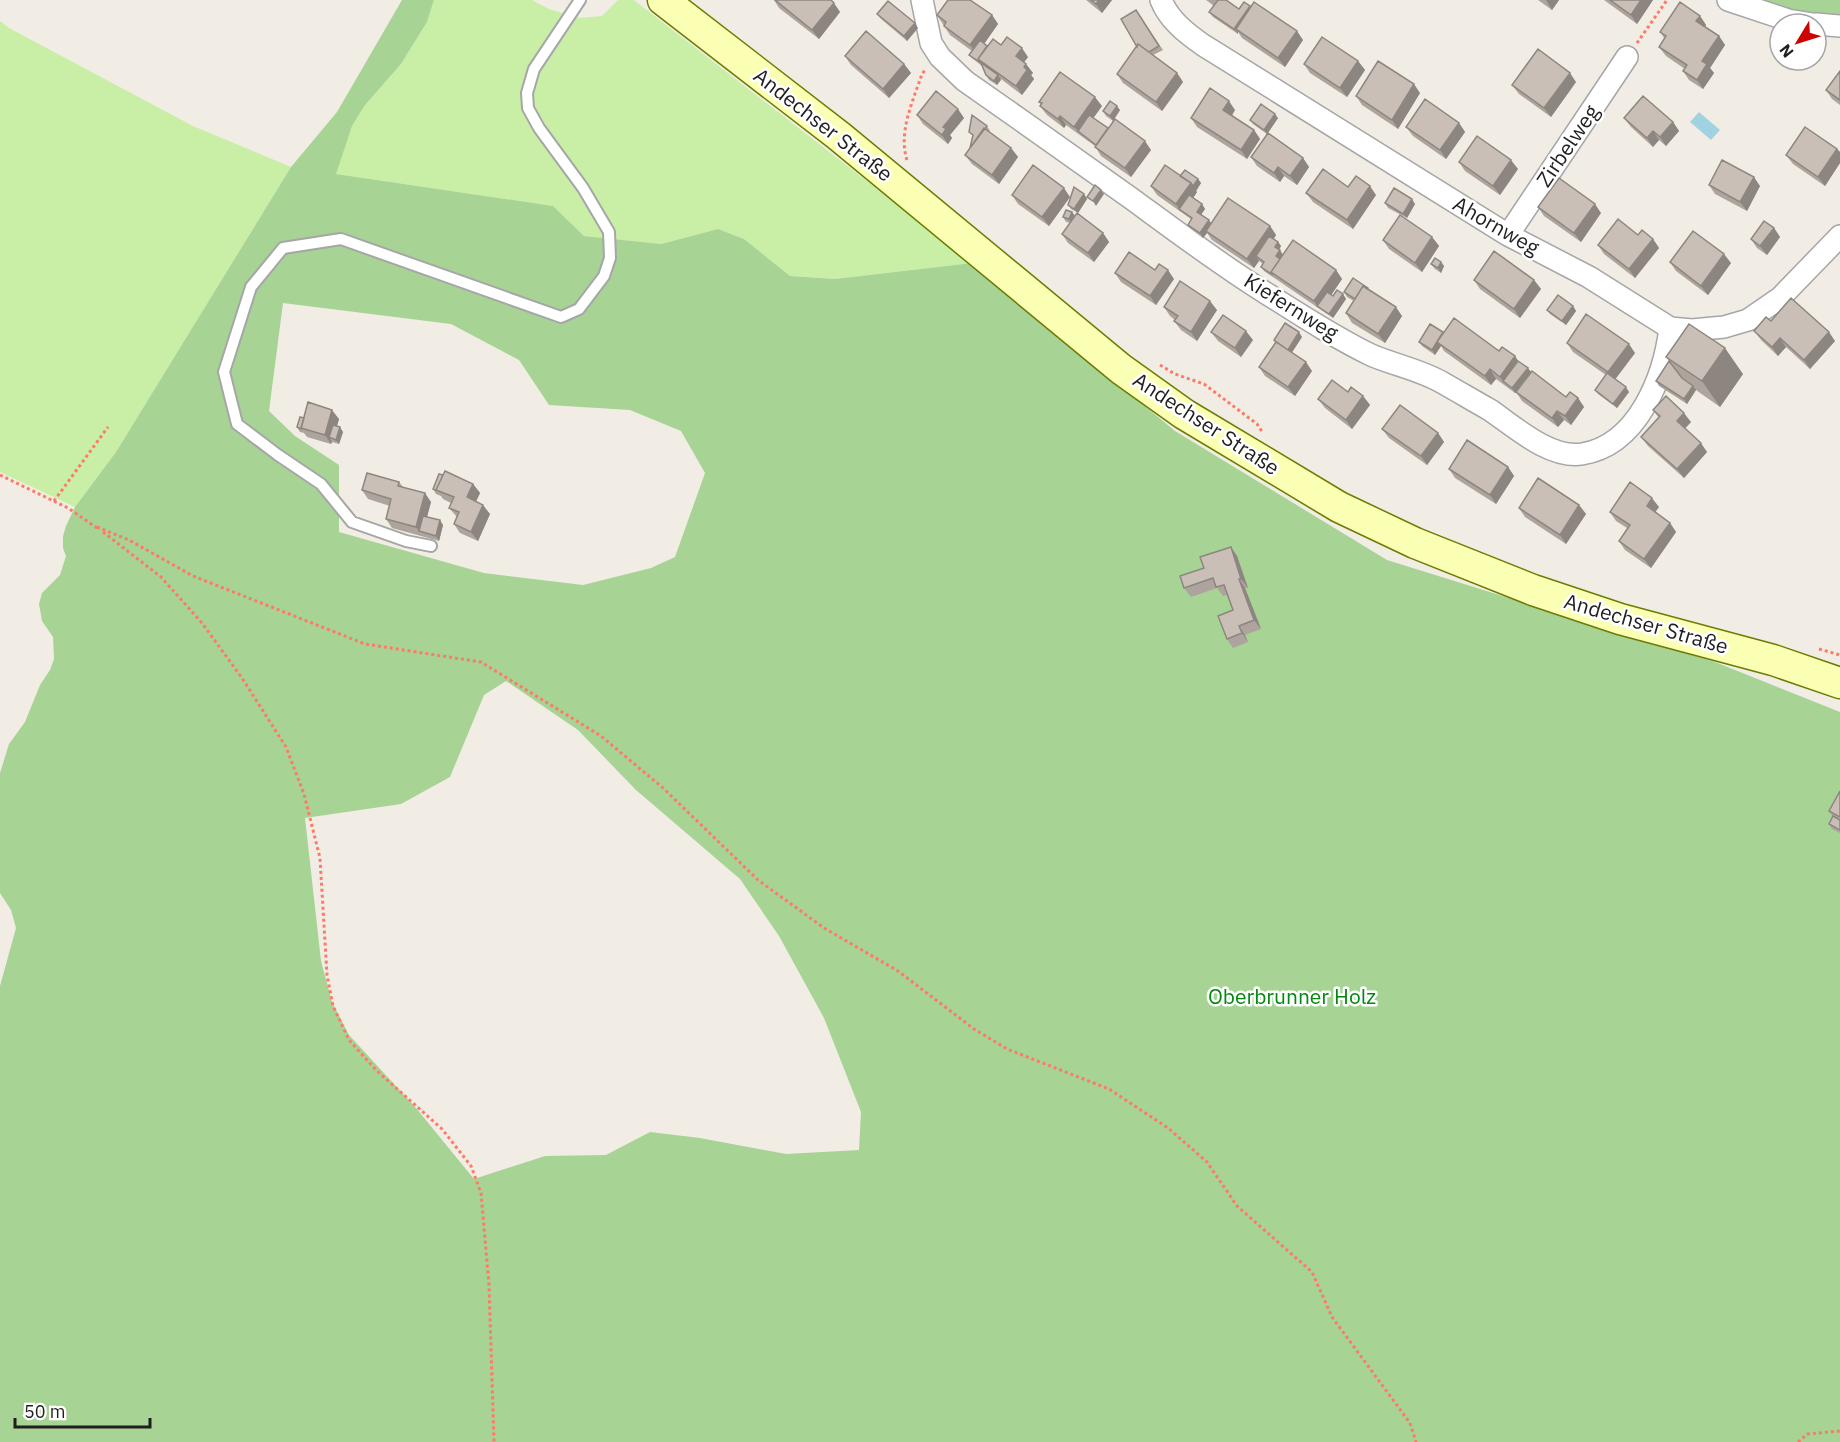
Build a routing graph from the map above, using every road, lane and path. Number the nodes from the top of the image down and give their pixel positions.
1 (579, 0) edge
2 (663, 0) edge
3 (922, 0) edge
4 (1161, 0) edge
5 (1667, 0) edge
6 (1728, 0) edge
7 (1768, 14) edge
8 (940, 57) junction
9 (1627, 57) joint
10 (908, 161) dead end
11 (1508, 236) junction
12 (1840, 236) edge
13 (1670, 328) junction
14 (1158, 364) dead end
15 (108, 427) dead end
16 (1266, 437) dead end
17 (0, 475) edge
18 (54, 501) junction
19 (97, 527) junction
20 (431, 546) dead end
21 (1811, 646) dead end
22 (1840, 655) edge
23 (1840, 683) edge
24 (1840, 1431) edge
25 (494, 1442) edge
26 (1416, 1442) edge
27 (1798, 1442) edge

1 - 20 lane
2 - 23 street, Andechser Straße
3 - 8 street, Kiefernweg
4 - 11 street, Ahornweg
5 - 9 path
6 - 7 street
8 - 10 path
8 - 13 street, Kiefernweg
9 - 11 street, Zirbelweg
11 - 13 street, Ahornweg
12 - 13 street, Ahornweg
14 - 16 path
15 - 18 path
17 - 18 path
18 - 19 path
19 - 25 path
19 - 26 path
21 - 22 path
24 - 27 path

